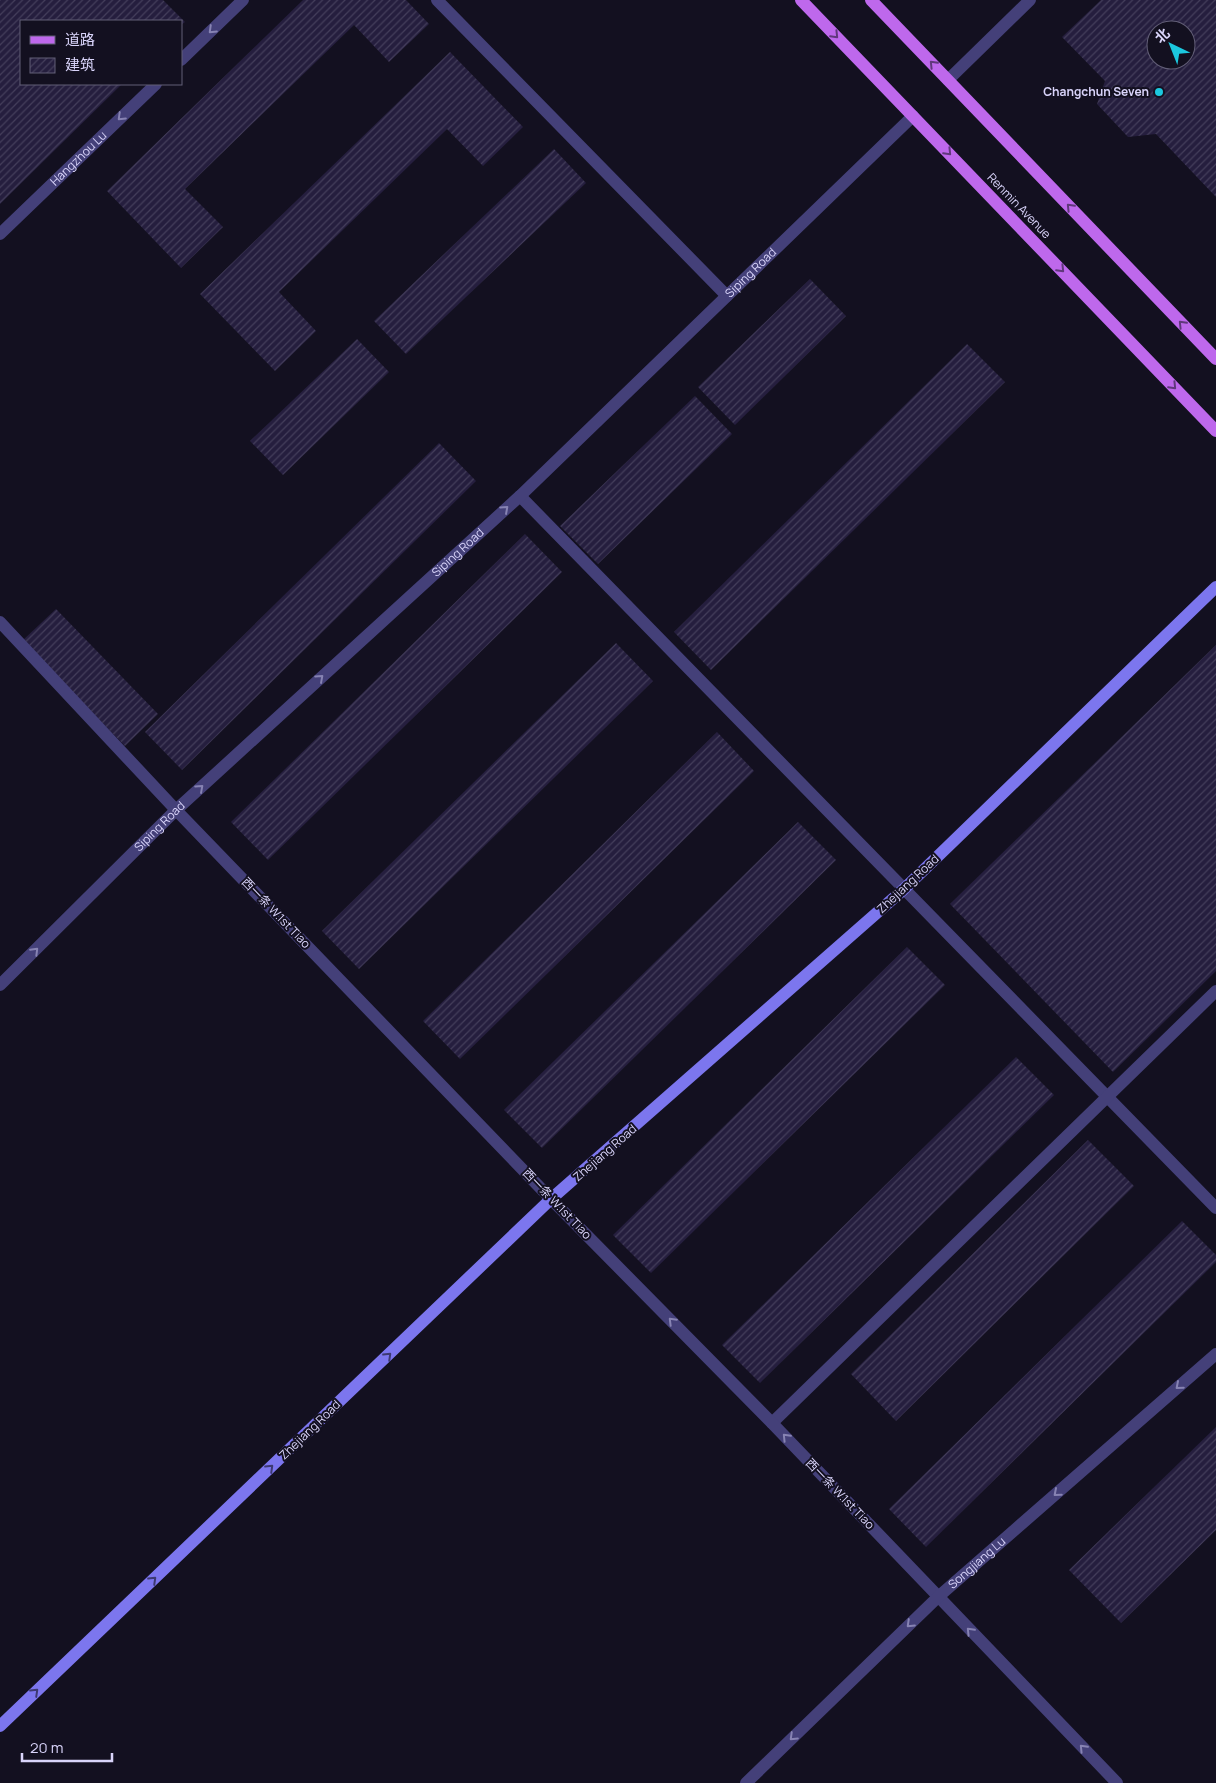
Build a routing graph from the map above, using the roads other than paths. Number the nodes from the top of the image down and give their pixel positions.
1 (244, 0) edge
2 (437, 0) edge
3 (801, 0) edge
4 (871, 0) edge
5 (1030, 0) edge
6 (182, 59) edge
7 (948, 80) junction
8 (155, 85) edge
9 (913, 116) junction
10 (0, 234) edge
11 (726, 296) junction
12 (1216, 359) edge
13 (1216, 431) edge
14 (520, 496) junction
15 (1216, 586) edge
16 (0, 622) edge
17 (176, 810) junction
18 (904, 889) junction
19 (0, 985) edge
20 (1216, 991) edge
21 (1107, 1096) junction
22 (551, 1199) junction
23 (1216, 1208) edge
24 (1216, 1354) edge
25 (772, 1423) junction
26 (938, 1597) junction
27 (0, 1726) edge
28 (746, 1783) edge
29 (1117, 1783) edge

1 -> 6 street
2 - 11 street
3 -> 9 main road, Renmin Avenue
7 -> 4 main road
5 - 7 street
12 -> 7 main road
8 -> 10 street, Hangzhou Lu
9 - 11 street, Siping Road
9 -> 13 main road, Renmin Avenue
11 - 14 street, Siping Road
17 -> 14 street, Siping Road
14 - 18 street
15 - 18 main road, Zhejiang Road
16 - 17 street, 西一条 W.1st Tiao
19 -> 17 street, Siping Road
17 - 22 street, 西一条 W.1st Tiao
18 - 21 street
18 - 22 main road, Zhejiang Road
20 - 21 street
21 - 23 street
21 - 25 street
25 -> 22 street, 西一条 W.1st Tiao
27 -> 22 main road, Zhejiang Road
24 -> 26 street, Songjiang Lu
26 -> 25 street, 西一条 W.1st Tiao
26 -> 28 street, Songjiang Lu
29 -> 26 street, 西一条 W.1st Tiao

